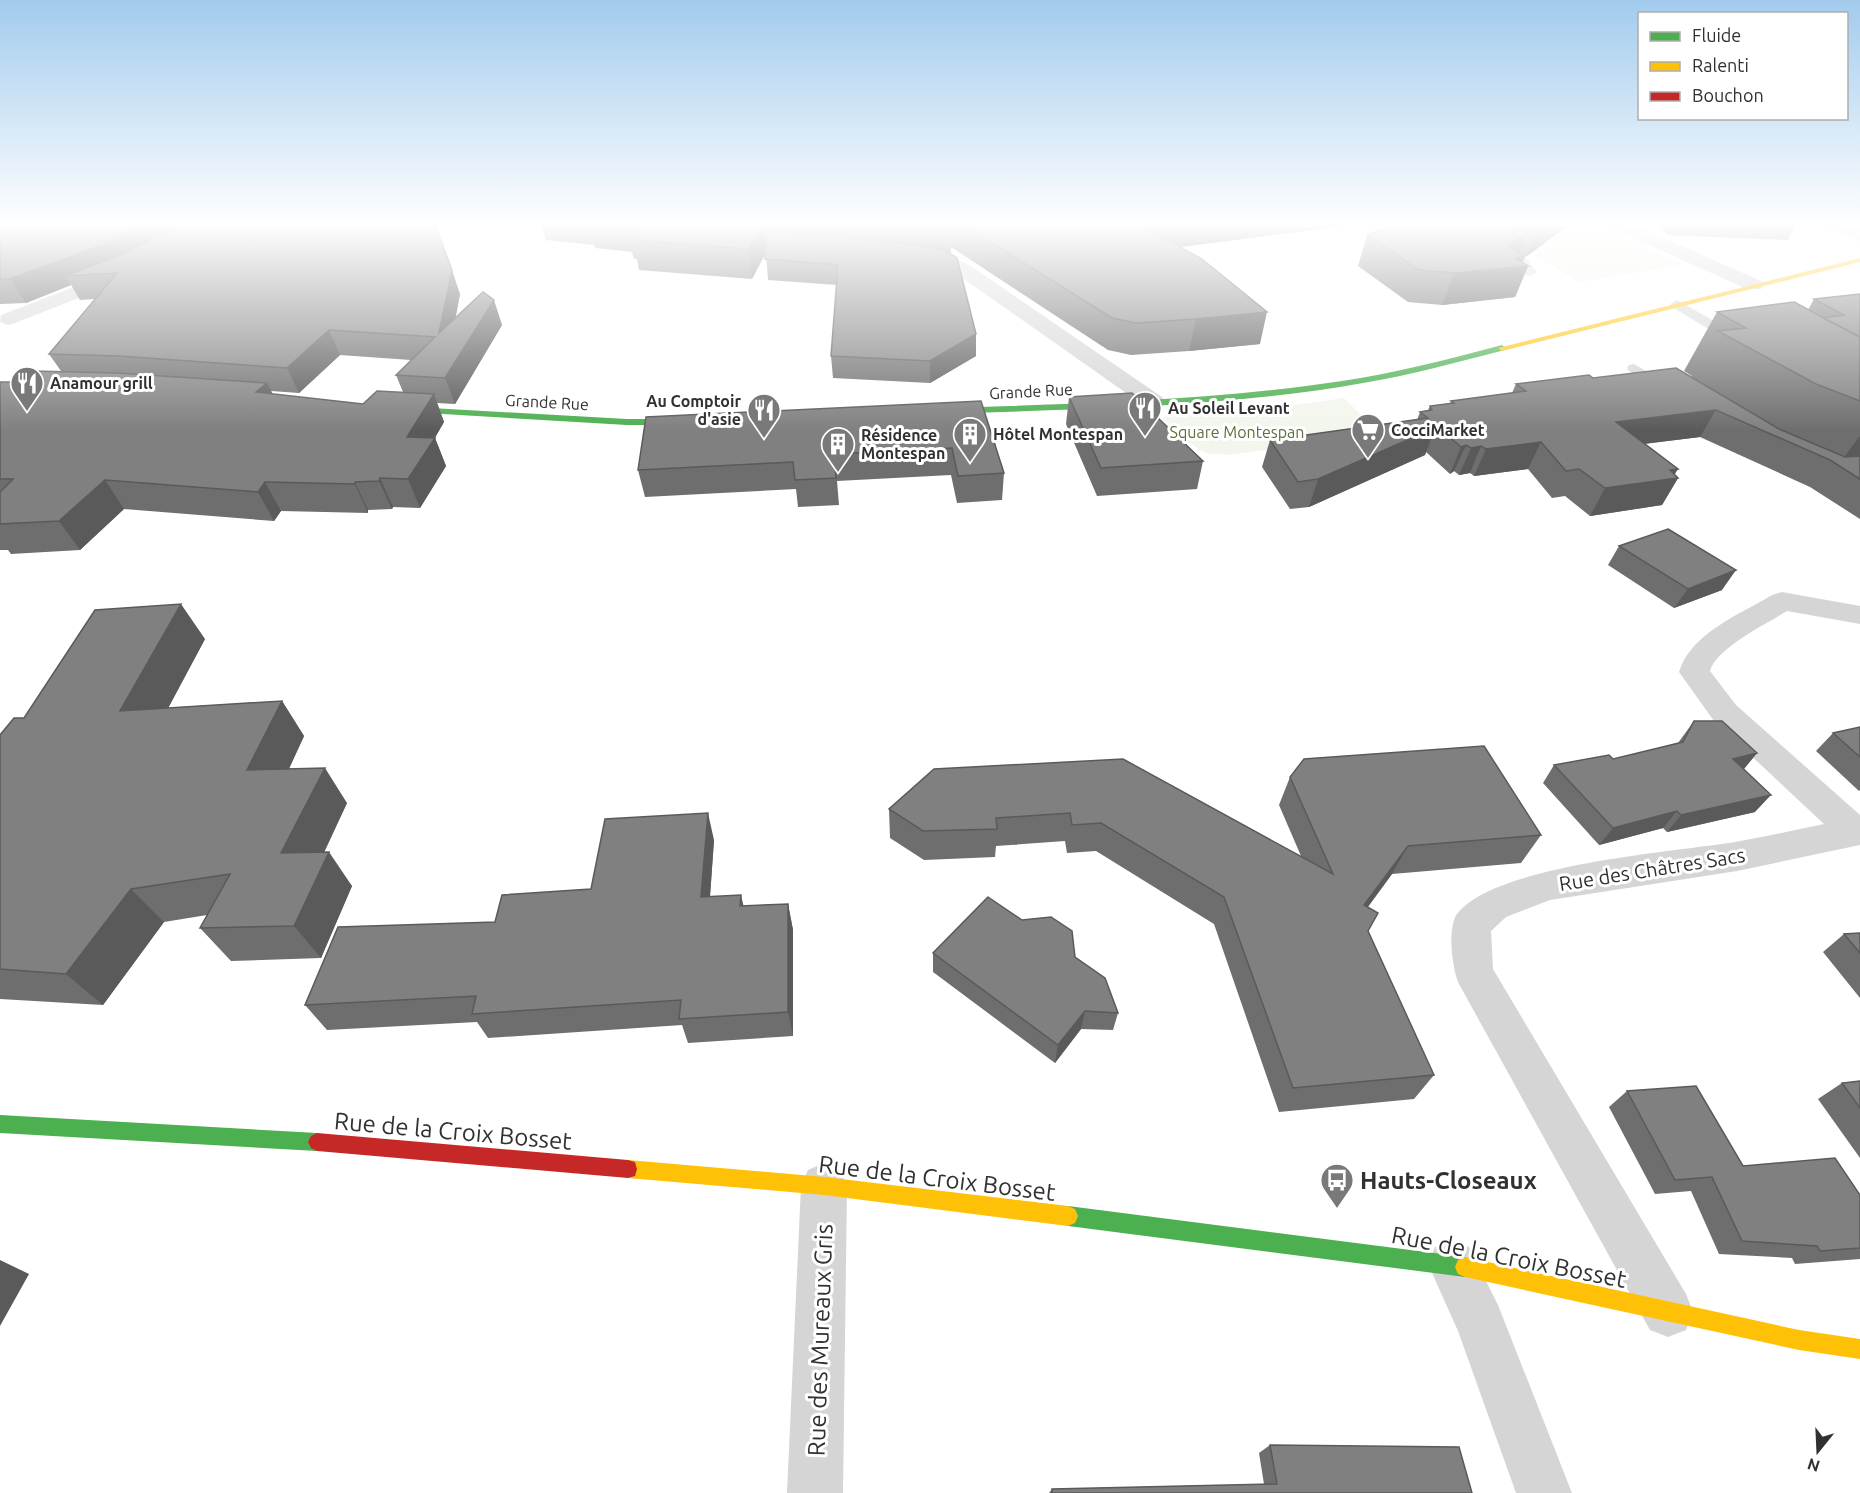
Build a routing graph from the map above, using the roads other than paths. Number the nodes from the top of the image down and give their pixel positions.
1 (79, 292) edge
2 (995, 292) edge
3 (1727, 292) edge
4 (1677, 304) junction
5 (3, 322) edge
6 (1747, 346) edge
7 (1634, 368) dead end
8 (1684, 401) edge
9 (1154, 402) junction
10 (382, 408) edge
11 (924, 412) edge
12 (707, 422) edge
13 (1860, 615) edge
14 (1858, 831) edge
15 (0, 1124) edge
16 (824, 1186) junction
17 (1452, 1264) junction
18 (1668, 1312) junction
19 (1860, 1349) edge
20 (815, 1493) edge
21 (1544, 1493) edge

1 - 5 street
2 - 9 street
3 - 4 main road, Grande Rue
4 - 6 lane
4 - 9 main road, Grande Rue
7 - 8 lane
9 - 11 main road, Grande Rue
10 - 12 main road, Grande Rue
13 - 14 street, Rue des Châtres Sacs
14 - 18 street, Rue des Châtres Sacs
15 - 16 main road, Rue de la Croix Bosset
16 - 17 main road, Rue de la Croix Bosset
16 - 20 street, Rue des Mureaux Gris
17 - 18 main road, Rue de la Croix Bosset
17 - 21 street
18 - 19 main road, Rue de la Croix Bosset

